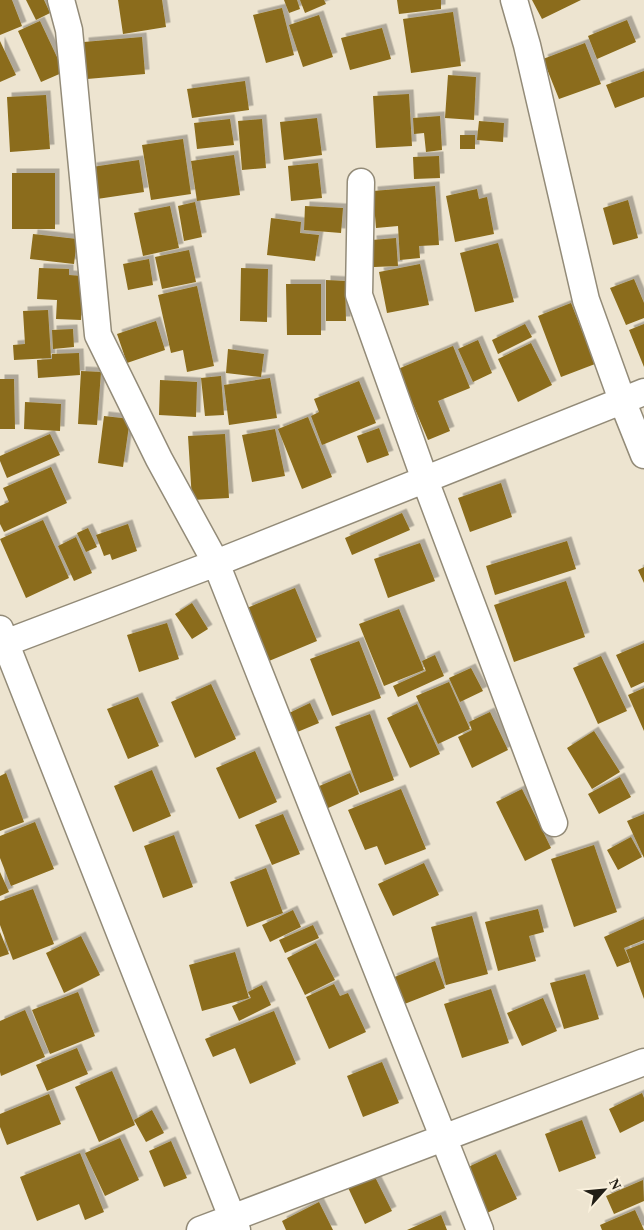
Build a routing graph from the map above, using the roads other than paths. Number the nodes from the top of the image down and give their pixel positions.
1 (61, 0) edge
2 (514, 0) edge
3 (361, 182) dead end
4 (633, 396) edge
5 (644, 455) edge
6 (425, 480) junction
7 (216, 563) junction
8 (2, 639) edge
9 (554, 822) dead end
10 (644, 1062) edge
11 (443, 1138) junction
12 (235, 1224) edge
13 (200, 1230) edge
14 (480, 1230) edge

1 - 7 street
2 - 4 street
3 - 6 street
4 - 5 street
4 - 6 street
6 - 7 street
6 - 9 street
7 - 8 street
7 - 11 street
8 - 12 street
10 - 11 street
11 - 12 street
11 - 14 street
12 - 13 street

